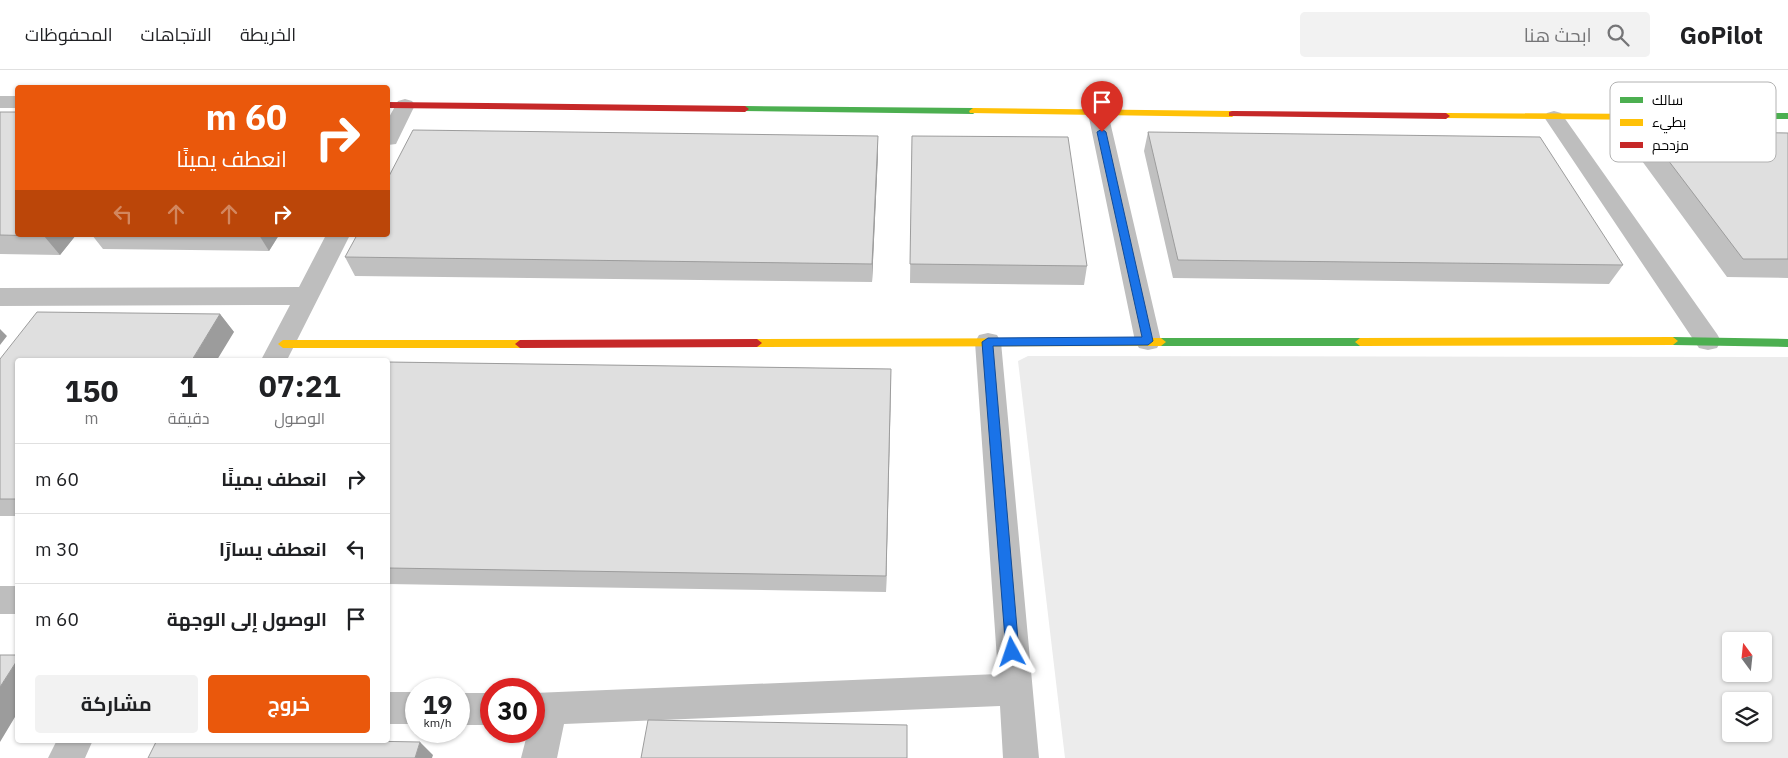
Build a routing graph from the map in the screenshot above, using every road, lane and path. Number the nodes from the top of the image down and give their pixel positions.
1 (0, 102) edge
2 (15, 102) edge
3 (396, 105) edge
4 (1098, 113) junction
5 (1554, 117) junction
6 (1610, 117) edge
7 (390, 130) edge
8 (337, 237) edge
9 (306, 296) junction
10 (0, 298) edge
11 (1148, 341) junction
12 (1708, 341) junction
13 (988, 342) junction
14 (1788, 343) edge
15 (278, 352) edge
16 (0, 600) edge
17 (15, 600) edge
18 (1016, 689) junction
19 (390, 708) edge
20 (405, 708) edge
21 (545, 709) edge
22 (74, 743) edge
23 (541, 743) edge
24 (66, 758) edge
25 (540, 758) edge
26 (1021, 758) edge

1 - 2 street
3 - 4 street
3 - 7 street
4 - 5 street
4 - 11 street
5 - 6 street
5 - 12 street
8 - 9 street
9 - 10 street
9 - 15 street
11 - 12 street
11 - 13 street
12 - 14 street
13 - 15 street
13 - 18 street
16 - 17 street
18 - 21 street
18 - 26 street
19 - 20 street
22 - 24 street
23 - 25 street

